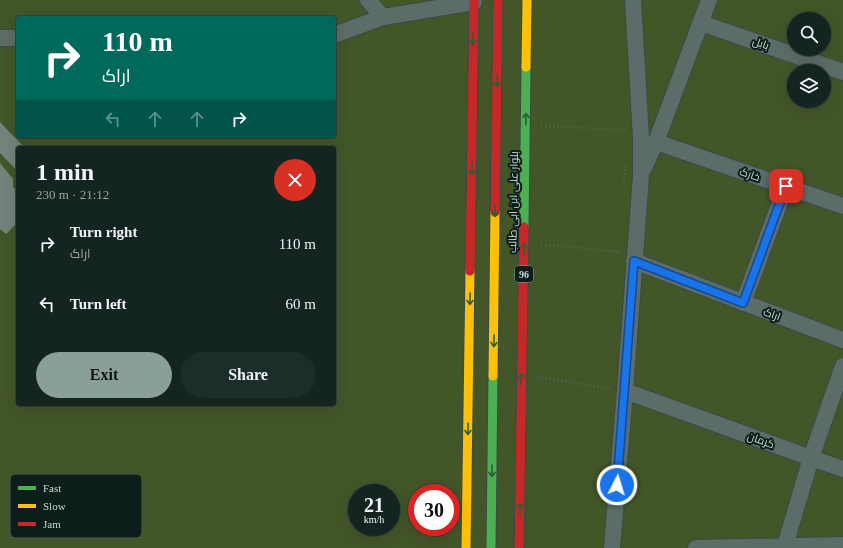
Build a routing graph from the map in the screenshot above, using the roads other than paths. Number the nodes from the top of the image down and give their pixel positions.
1 (368, 0) edge
2 (498, 0) edge
3 (527, 0) edge
4 (633, 0) edge
5 (709, 0) edge
6 (474, 1) edge
7 (383, 17) junction
8 (702, 22) junction
9 (336, 34) edge
10 (0, 38) edge
11 (16, 38) edge
12 (843, 72) edge
13 (656, 142) junction
14 (641, 174) junction
15 (786, 186) junction
16 (843, 206) edge
17 (625, 258) junction
18 (743, 303) junction
19 (843, 340) edge
20 (843, 366) edge
21 (619, 394) junction
22 (810, 458) junction
23 (843, 469) edge
24 (843, 545) edge
25 (785, 546) junction
26 (466, 548) edge
27 (491, 548) edge
28 (520, 548) edge
29 (612, 548) edge
30 (696, 548) edge

1 - 7 street
2 -> 27 main road, بلوار علی ابن ابی طالب
28 -> 3 main road, بلوار علی ابن ابی طالب / 96
4 - 14 street
5 - 8 street
6 - 7 street
6 -> 26 main road
7 - 9 street
8 - 12 street, بابل
8 - 13 street
10 - 11 street
13 - 14 street
13 - 15 street, خارک
14 - 17 street
15 - 16 street, خارک
15 - 18 street
17 - 18 street, اراک
17 - 21 street
18 - 19 street, اراک
20 - 22 street
21 - 22 street, کرمان
21 - 29 street
22 - 23 street, کرمان
22 - 25 street
24 - 25 street
25 - 30 street

